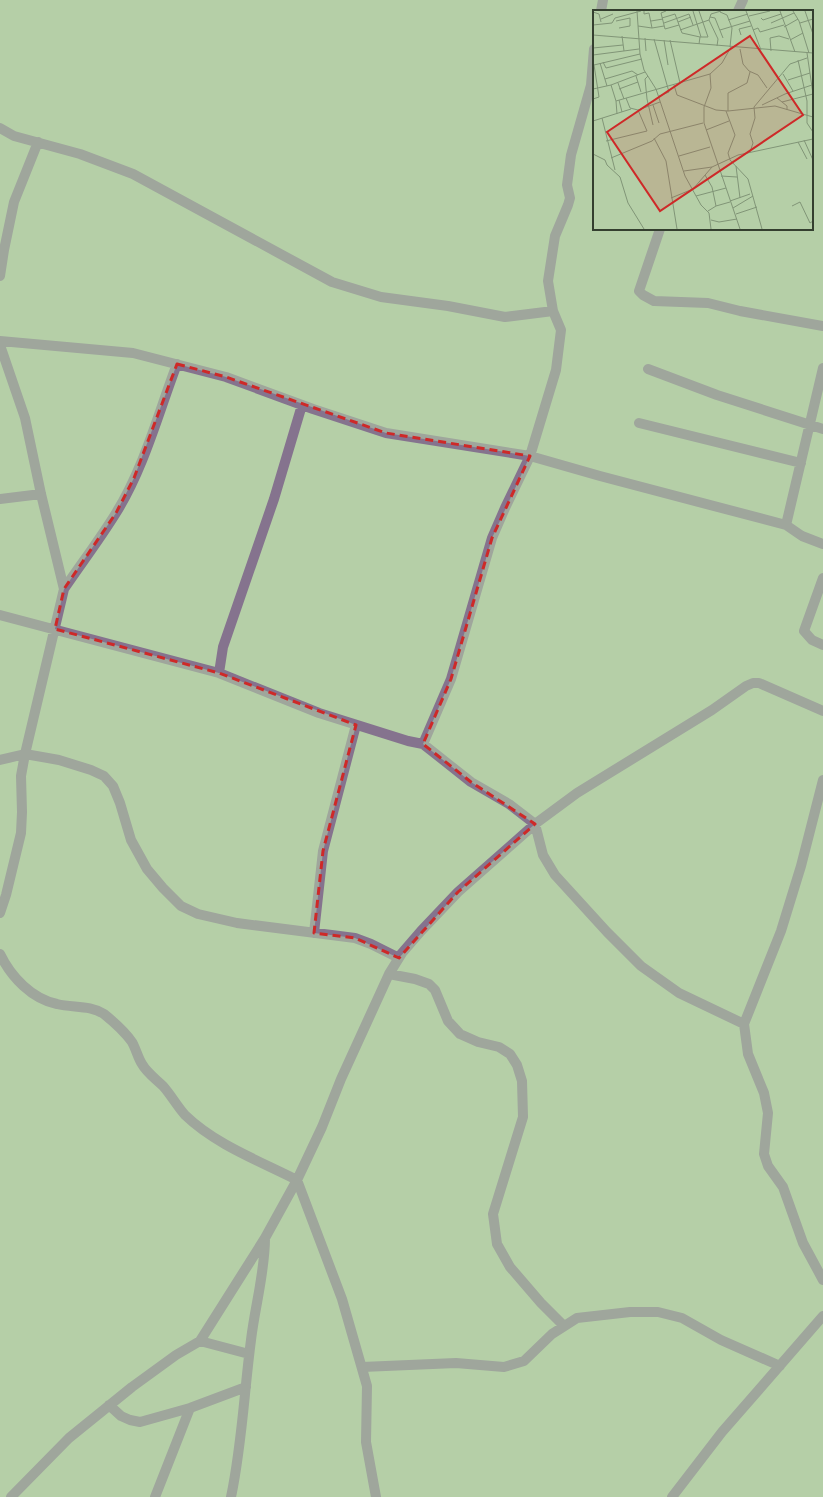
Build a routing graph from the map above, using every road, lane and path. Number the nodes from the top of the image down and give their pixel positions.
1 (603, 0) edge
2 (743, 0) edge
3 (601, 10) edge
4 (738, 10) edge
5 (593, 61) edge
6 (0, 128) edge
7 (38, 142) junction
8 (660, 230) edge
9 (0, 276) edge
10 (553, 311) junction
11 (823, 326) edge
12 (0, 341) edge
13 (0, 345) edge
14 (176, 364) junction
15 (823, 368) edge
16 (648, 369) dead end
17 (302, 405) junction
18 (639, 422) dead end
19 (810, 426) junction
20 (823, 429) edge
21 (530, 456) junction
22 (801, 462) junction
23 (41, 494) junction
24 (0, 499) edge
25 (786, 525) junction
26 (823, 544) edge
27 (823, 578) edge
28 (64, 589) junction
29 (0, 615) edge
30 (55, 629) junction
31 (823, 645) edge
32 (219, 673) junction
33 (823, 711) edge
34 (356, 725) junction
35 (424, 744) junction
36 (25, 754) junction
37 (0, 760) edge
38 (823, 780) edge
39 (535, 824) junction
40 (0, 913) edge
41 (314, 933) junction
42 (0, 954) edge
43 (399, 958) junction
44 (389, 974) junction
45 (744, 1024) junction
46 (297, 1180) junction
47 (265, 1238) junction
48 (823, 1280) edge
49 (823, 1316) edge
50 (564, 1326) junction
51 (200, 1341) junction
52 (249, 1354) junction
53 (780, 1366) junction
54 (362, 1367) junction
55 (246, 1387) junction
56 (110, 1405) junction
57 (190, 1408) junction
58 (11, 1497) edge
59 (155, 1497) edge
60 (230, 1497) edge
61 (376, 1497) edge
62 (672, 1497) edge

1 - 3 street
2 - 4 street
5 - 10 street
6 - 7 street
7 - 9 street
7 - 10 street
8 - 11 street
10 - 21 street
12 - 14 street
13 - 23 street
14 - 17 street
14 - 28 street
15 - 19 street
16 - 19 street
17 - 21 street
17 - 32 street
18 - 22 street
19 - 20 street
19 - 22 street
21 - 25 street
21 - 35 street
22 - 25 street
23 - 24 street
23 - 28 street
25 - 26 street
27 - 31 street
28 - 30 street
29 - 30 street
30 - 32 street
30 - 36 street
32 - 34 street
33 - 39 street
34 - 35 street
34 - 41 street
35 - 39 street
36 - 37 street
36 - 40 street
36 - 41 street
38 - 45 street
39 - 43 street
39 - 45 street
41 - 43 street
42 - 46 street
43 - 44 street
44 - 46 street
44 - 50 street
45 - 48 street
46 - 47 street
46 - 54 street
47 - 51 street
47 - 52 street
49 - 53 street
50 - 53 street
50 - 54 street
51 - 52 street
51 - 56 street
52 - 55 street
53 - 62 street
54 - 61 street
55 - 57 street
55 - 60 street
56 - 57 street
56 - 58 street
57 - 59 street

